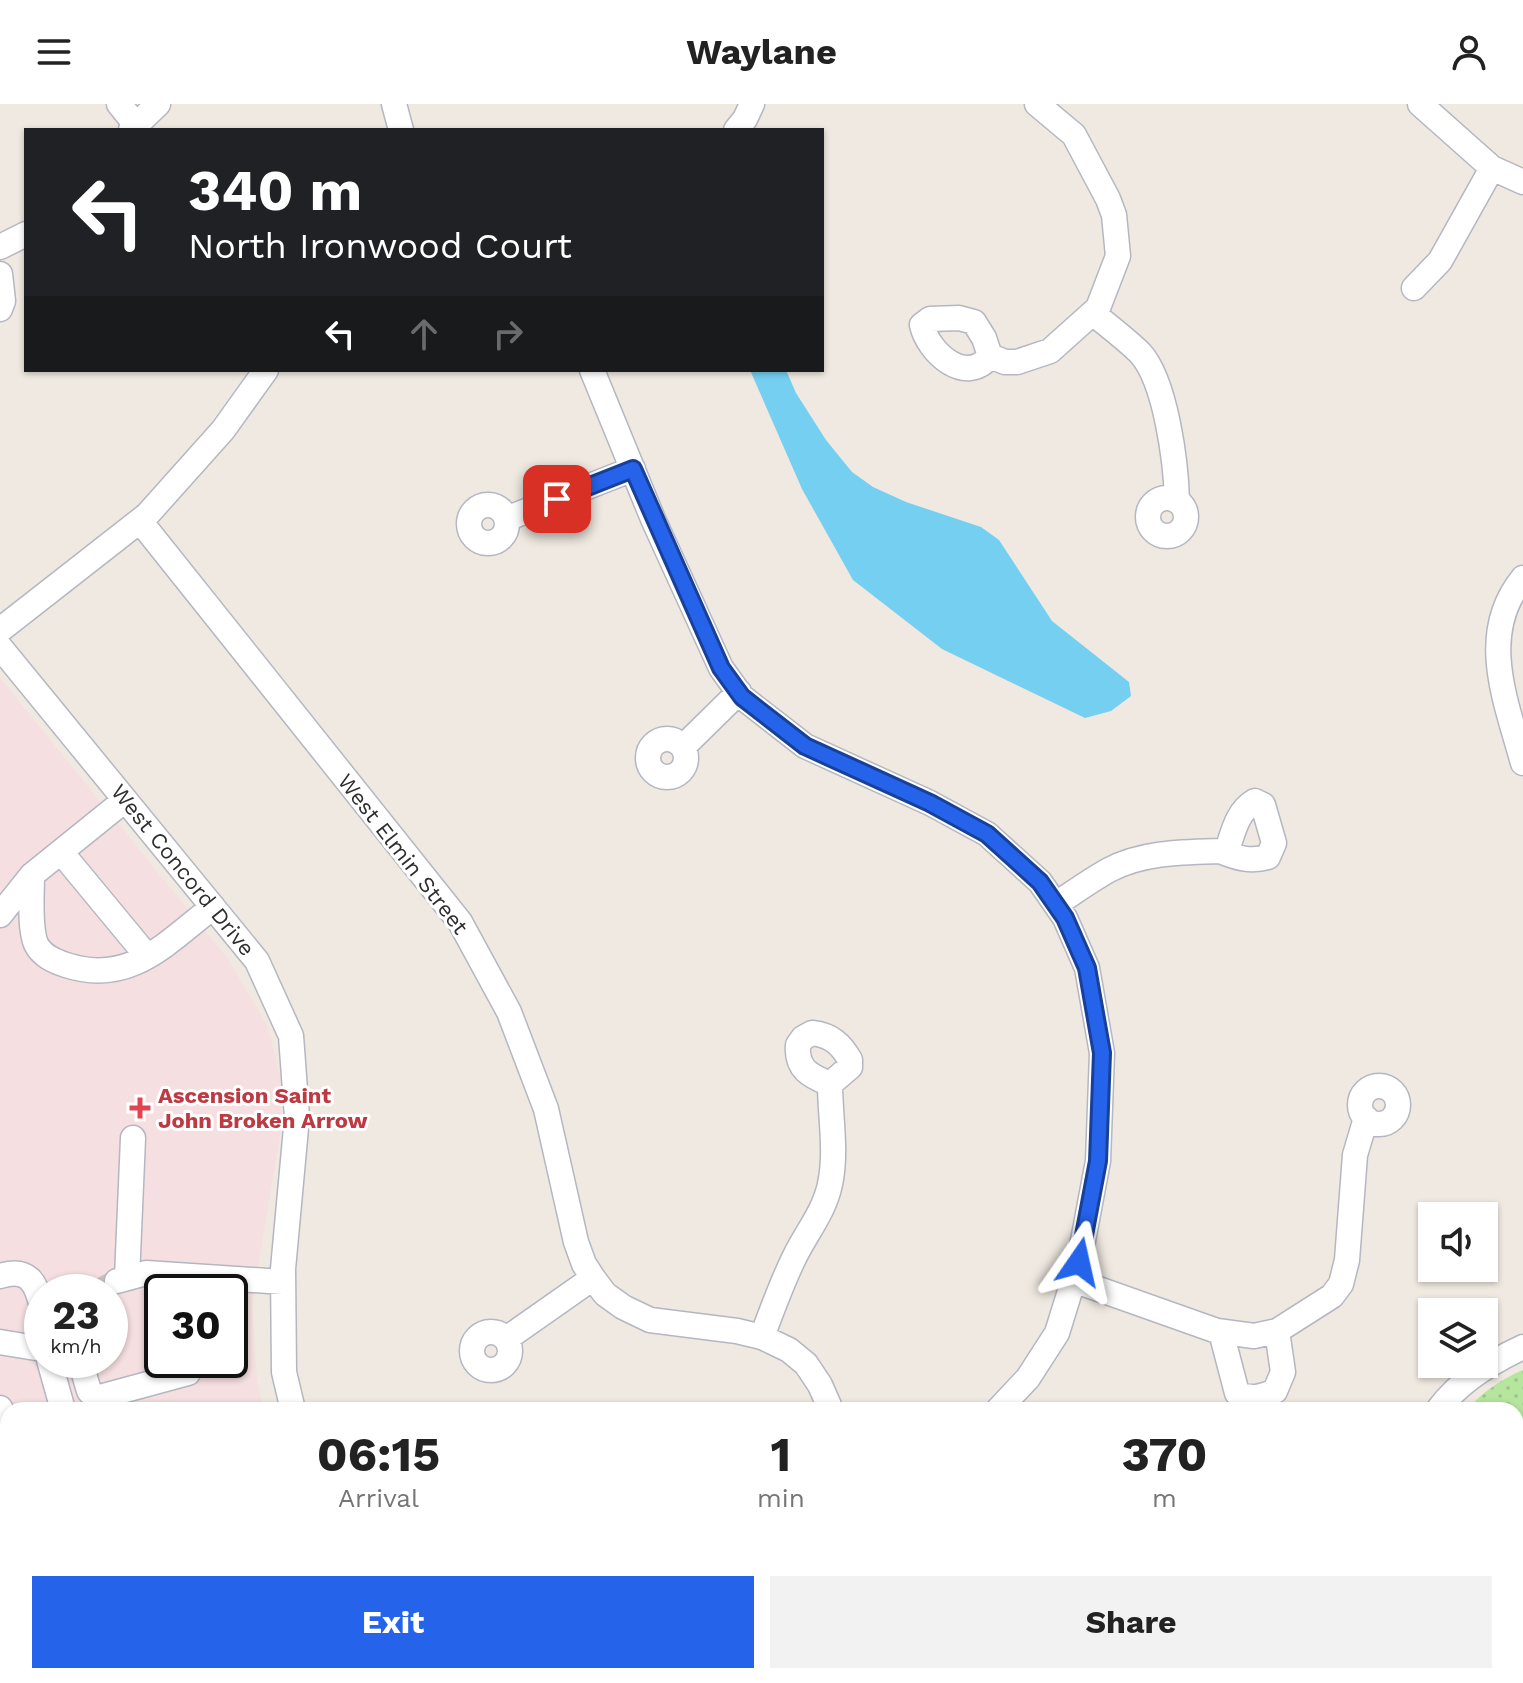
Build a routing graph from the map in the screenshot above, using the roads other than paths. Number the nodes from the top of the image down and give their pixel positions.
1 (119, 104) edge
2 (158, 104) edge
3 (394, 104) edge
4 (752, 104) edge
5 (1037, 104) edge
6 (1420, 104) edge
7 (1066, 114) edge
8 (134, 127) edge
9 (400, 128) edge
10 (738, 128) edge
11 (1492, 168) junction
12 (1523, 182) edge
13 (24, 235) edge
14 (0, 247) edge
15 (0, 274) edge
16 (1414, 288) dead end
17 (0, 309) edge
18 (1093, 313) junction
19 (990, 356) dead end
20 (265, 372) edge
21 (593, 372) edge
22 (633, 469) junction
23 (1177, 501) dead end
24 (506, 519) dead end
25 (140, 521) junction
26 (1517, 586) edge
27 (0, 630) edge
28 (0, 647) edge
29 (739, 692) junction
30 (683, 747) dead end
31 (1523, 763) edge
32 (125, 800) junction
33 (61, 852) junction
34 (1226, 853) dead end
35 (32, 875) junction
36 (1056, 904) junction
37 (213, 907) junction
38 (0, 915) edge
39 (147, 956) junction
40 (830, 1084) dead end
41 (1366, 1118) dead end
42 (133, 1138) dead end
43 (149, 1274) edge
44 (24, 1275) edge
45 (0, 1276) edge
46 (593, 1278) junction
47 (1073, 1280) junction
48 (283, 1282) junction
49 (248, 1283) edge
50 (1277, 1331) junction
51 (1221, 1332) junction
52 (762, 1337) junction
53 (506, 1339) dead end
54 (0, 1342) edge
55 (24, 1346) edge
56 (1523, 1347) edge
57 (54, 1378) edge
58 (85, 1378) edge
59 (170, 1378) edge
60 (61, 1402) edge
61 (291, 1402) edge
62 (827, 1402) edge
63 (1006, 1402) edge
64 (1445, 1402) edge

1 - 8 street
2 - 8 street
3 - 9 street
4 - 10 street
5 - 7 street
6 - 11 street
7 - 18 street
11 - 12 street
11 - 16 street
13 - 14 street
15 - 17 street
18 - 19 street
18 - 23 street
20 - 25 street
21 - 22 street
22 - 24 street
22 - 29 street
25 - 27 street
25 - 46 street, West Elmin Street
26 - 31 street
28 - 32 street, West Concord Drive
29 - 30 street
29 - 36 street
32 - 33 street
32 - 37 street, West Concord Drive
33 - 35 street
33 - 39 street
34 - 36 street
35 - 38 street
35 - 39 street
36 - 47 street
37 - 39 street
37 - 48 street, West Concord Drive
40 - 52 street
41 - 50 street
42 - 43 street
44 - 45 street
46 - 52 street, West Elmin Street
46 - 53 street
47 - 51 street
47 - 63 street
48 - 49 street
48 - 61 street, West Concord Drive
50 - 51 street
50 - 51 street
52 - 62 street, West Elmin Street
54 - 55 street
56 - 64 street
57 - 60 street
58 - 59 street

